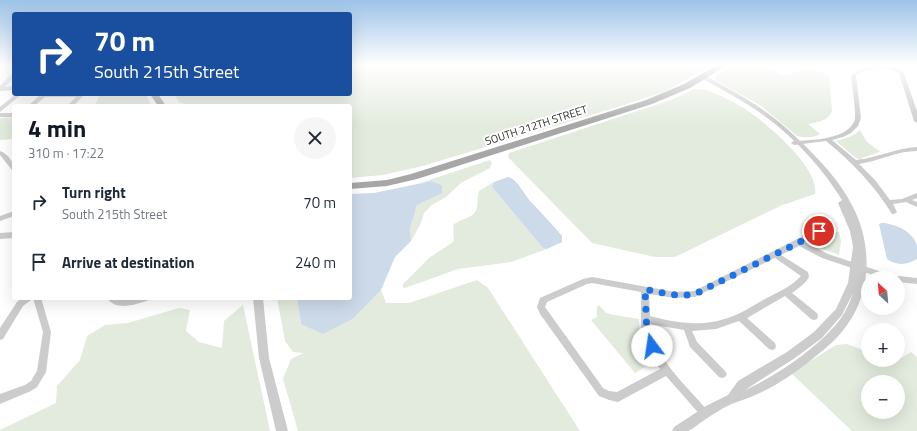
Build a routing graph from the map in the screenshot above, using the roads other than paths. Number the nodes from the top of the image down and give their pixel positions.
1 (688, 85) edge
2 (713, 85) edge
3 (855, 85) edge
4 (906, 85) edge
5 (12, 88) edge
6 (0, 89) edge
7 (17, 96) edge
8 (43, 96) edge
9 (80, 96) edge
10 (33, 104) edge
11 (72, 104) edge
12 (0, 110) edge
13 (0, 115) edge
14 (12, 115) edge
15 (917, 121) edge
16 (827, 139) junction
17 (797, 143) junction
18 (917, 149) edge
19 (0, 153) edge
20 (856, 162) junction
21 (12, 166) edge
22 (352, 186) edge
23 (917, 195) edge
24 (907, 200) junction
25 (888, 202) junction
26 (917, 205) edge
27 (894, 212) dead end
28 (12, 214) edge
29 (0, 219) edge
30 (819, 231) dead end
31 (12, 235) edge
32 (0, 236) edge
33 (800, 243) junction
34 (776, 254) junction
35 (859, 268) junction
36 (869, 271) edge
37 (905, 280) edge
38 (917, 281) edge
39 (645, 289) junction
40 (786, 292) junction
41 (25, 300) edge
42 (38, 300) edge
43 (114, 300) edge
44 (138, 300) edge
45 (258, 300) edge
46 (814, 316) dead end
47 (740, 317) junction
48 (646, 319) junction
49 (687, 328) junction
50 (0, 336) edge
51 (772, 346) dead end
52 (667, 370) junction
53 (722, 374) dead end
54 (0, 399) edge
55 (705, 414) junction
56 (282, 431) edge
57 (678, 431) edge

1 - 22 main road, SOUTH 212TH STREET
2 - 17 street
3 - 16 street
4 - 15 street
5 - 6 street
7 - 12 street
8 - 10 street
9 - 11 street
13 - 14 street
16 - 17 street
16 - 20 street
17 - 35 street
18 - 20 street
19 - 21 street
20 - 25 street
23 - 24 street
24 - 25 street
24 - 26 street
25 - 27 street
28 - 29 street
30 - 33 street
31 - 32 street
33 - 34 street
33 - 35 street
34 - 39 street
34 - 40 street
35 - 36 street
35 - 55 street
37 - 38 street
39 - 48 street
39 - 52 street
40 - 46 street
40 - 47 street
41 - 50 street
42 - 54 street
43 - 44 street
45 - 56 street
47 - 49 street
47 - 51 street
48 - 49 street
48 - 52 street
49 - 53 street
52 - 55 street
55 - 57 street

